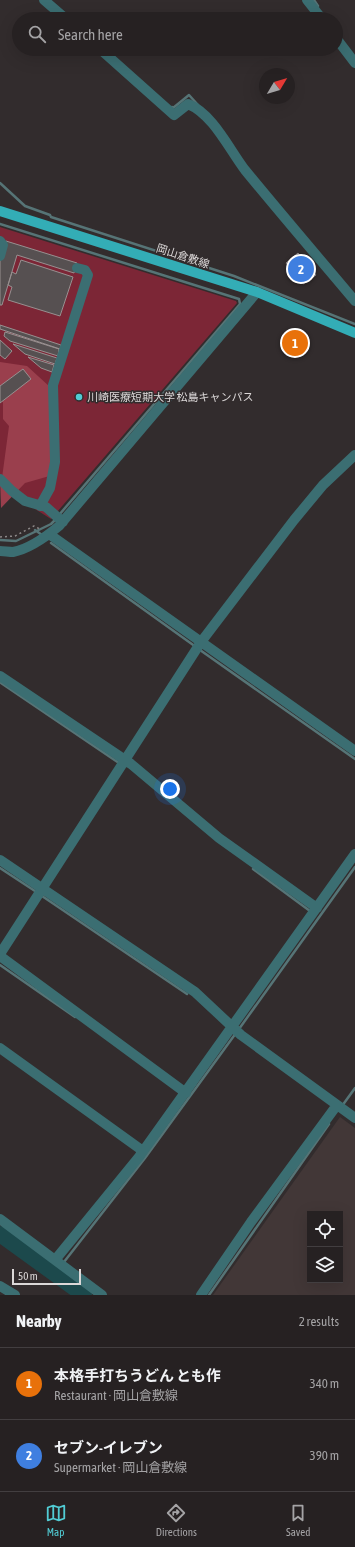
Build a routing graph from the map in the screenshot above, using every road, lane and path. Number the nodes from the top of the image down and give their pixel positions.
1 (44, 0) edge
2 (308, 0) edge
3 (58, 12) edge
4 (317, 12) edge
5 (343, 47) edge
6 (108, 56) edge
7 (355, 63) edge
8 (0, 211) edge
9 (0, 241) edge
10 (0, 256) edge
11 (77, 268) dead end
12 (257, 292) junction
13 (355, 301) edge
14 (355, 333) edge
15 (355, 455) edge
16 (0, 479) edge
17 (40, 506) junction
18 (59, 519) junction
19 (36, 527) dead end
20 (49, 534) junction
21 (0, 537) edge
22 (0, 551) edge
23 (198, 646) junction
24 (0, 676) edge
25 (355, 751) edge
26 (123, 764) junction
27 (355, 854) edge
28 (0, 860) edge
29 (40, 891) junction
30 (314, 911) junction
31 (0, 955) edge
32 (236, 1031) junction
33 (0, 1048) edge
34 (186, 1093) junction
35 (341, 1108) junction
36 (355, 1118) edge
37 (142, 1153) junction
38 (0, 1219) edge
39 (60, 1264) junction
40 (0, 1286) edge
41 (15, 1295) edge
42 (102, 1295) edge
43 (201, 1295) edge

1 - 3 street
2 - 4 street
5 - 7 street
6 - 13 street
8 - 12 main road, 岡山倉敷線
9 - 10 street
11 - 17 street
12 - 14 main road, 岡山倉敷線
12 - 18 street
15 - 23 street
16 - 17 street
17 - 18 street
18 - 20 street
19 - 21 path
20 - 22 street
20 - 23 street
23 - 25 street
23 - 26 street
24 - 26 street
26 - 29 street
26 - 30 street
27 - 30 street
28 - 29 street
29 - 31 street
29 - 32 street
30 - 32 street
31 - 34 street
32 - 34 street
32 - 35 street
33 - 37 street
34 - 37 street
35 - 36 street
35 - 43 street
37 - 39 street
38 - 39 street
39 - 42 street
40 - 41 street

